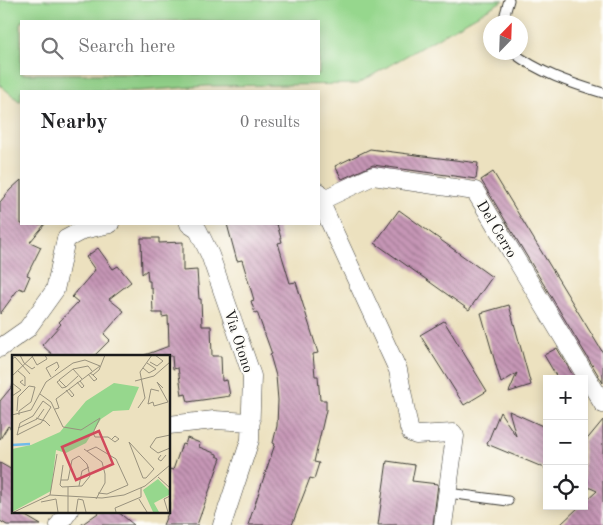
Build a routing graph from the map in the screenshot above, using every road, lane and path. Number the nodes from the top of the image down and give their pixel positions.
1 (508, 0) edge
2 (505, 15) edge
3 (522, 60) edge
4 (603, 93) edge
5 (320, 196) edge
6 (106, 225) edge
7 (190, 225) edge
8 (0, 348) edge
9 (603, 404) edge
10 (251, 422) junction
11 (170, 425) edge
12 (448, 492) junction
13 (508, 501) dead end
14 (68, 512) edge
15 (59, 525) edge
16 (222, 525) edge
17 (443, 525) edge

1 - 2 lane
3 - 4 lane
5 - 9 street, Del Cerro
5 - 12 street, Del Cerro
6 - 8 street
7 - 10 street, Via Otono
10 - 11 street
10 - 16 street, Via Otono
12 - 13 lane
12 - 17 street, Del Cerro
14 - 15 street

